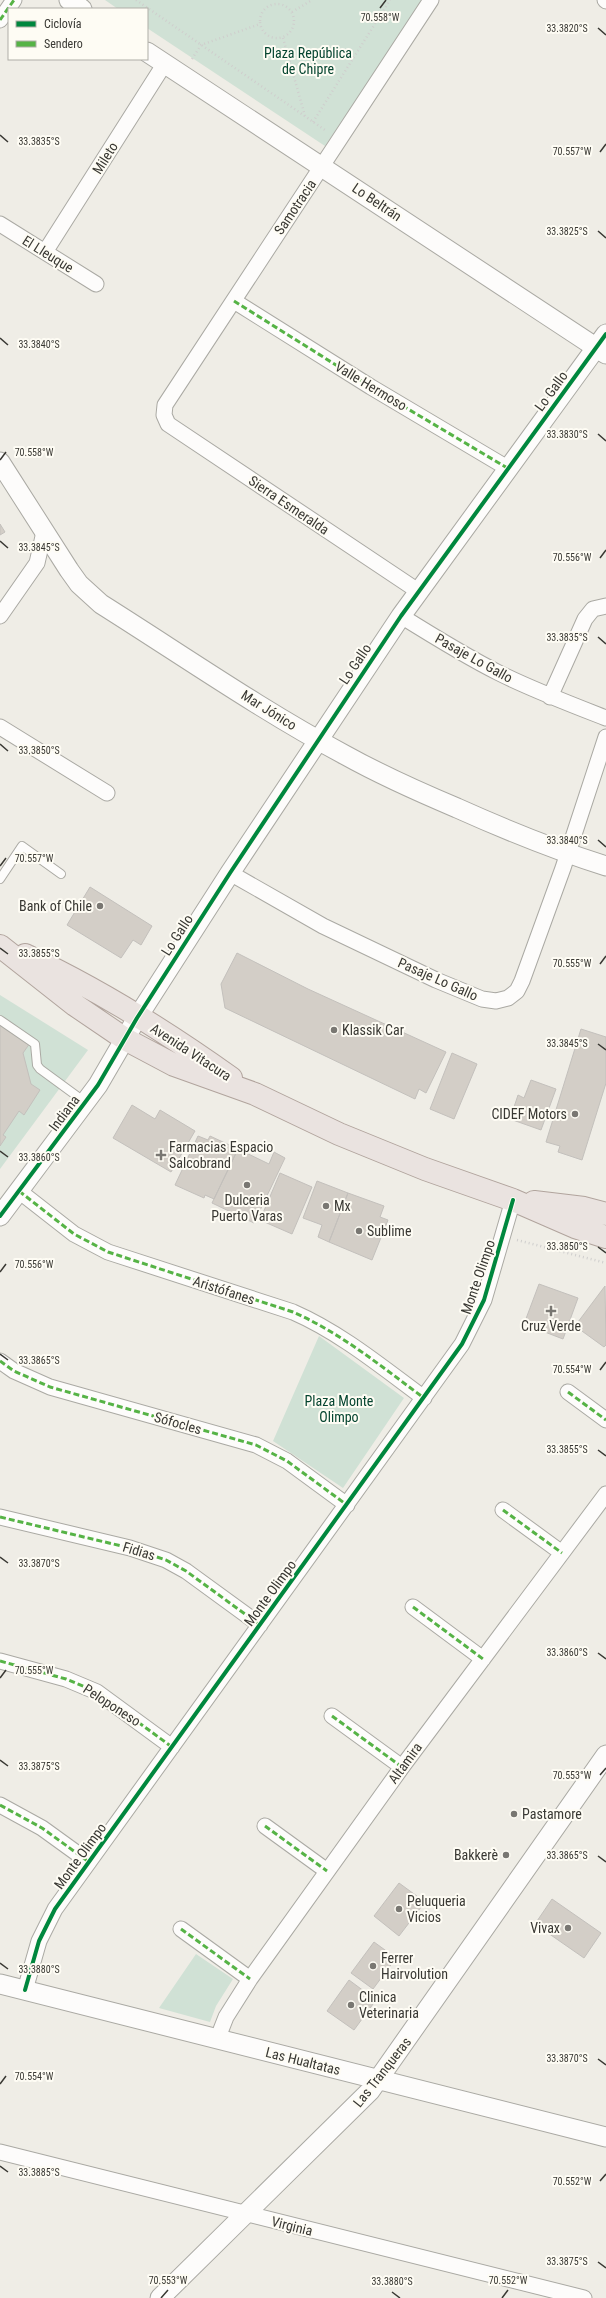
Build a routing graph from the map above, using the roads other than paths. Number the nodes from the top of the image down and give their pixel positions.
1 (69, 0) edge
2 (431, 0) edge
3 (81, 8) edge
4 (8, 9) edge
5 (0, 20) edge
6 (148, 53) edge
7 (164, 63) junction
8 (323, 166) junction
9 (0, 224) edge
10 (45, 252) junction
11 (96, 284) dead end
12 (234, 301) junction
13 (603, 345) edge
14 (164, 415) joint
15 (0, 462) edge
16 (509, 469) junction
17 (44, 532) junction
18 (61, 559) junction
19 (37, 562) junction
20 (418, 591) junction
21 (606, 606) edge
22 (0, 616) edge
23 (401, 616) junction
24 (550, 696) junction
25 (606, 718) edge
26 (0, 727) edge
27 (606, 738) edge
28 (318, 739) junction
29 (107, 794) dead end
30 (568, 854) junction
31 (606, 866) edge
32 (230, 873) junction
33 (61, 874) dead end
34 (0, 878) edge
35 (0, 945) edge
36 (137, 1018) junction
37 (0, 1020) edge
38 (125, 1039) junction
39 (255, 1094) junction
40 (85, 1102) junction
41 (19, 1191) junction
42 (513, 1200) junction
43 (606, 1214) edge
44 (0, 1216) edge
45 (606, 1237) edge
46 (0, 1361) edge
47 (568, 1392) dead end
48 (424, 1398) junction
49 (606, 1420) edge
50 (606, 1494) edge
51 (347, 1505) junction
52 (503, 1510) dead end
53 (0, 1517) edge
54 (562, 1553) junction
55 (413, 1607) dead end
56 (260, 1625) junction
57 (483, 1659) junction
58 (0, 1661) edge
59 (332, 1716) dead end
60 (172, 1747) junction
61 (606, 1755) edge
62 (402, 1767) junction
63 (0, 1805) edge
64 (265, 1826) dead end
65 (88, 1862) junction
66 (327, 1871) junction
67 (180, 1929) dead end
68 (250, 1979) junction
69 (0, 1984) edge
70 (25, 1990) junction
71 (218, 2040) junction
72 (379, 2080) junction
73 (606, 2137) edge
74 (0, 2152) edge
75 (245, 2215) junction
76 (160, 2298) edge
77 (584, 2298) edge

1 - 3 street
2 - 8 street, Samotracia
4 - 5 street
6 - 7 street, Lo Beltrán
7 - 8 street, Lo Beltrán
7 - 10 street, Mileto
8 - 12 street, Samotracia
8 - 13 street, Lo Beltrán
9 - 10 street, El Lleuque
10 - 11 street, El Lleuque
12 - 14 street, Samotracia
12 - 16 street, Valle Hermoso
13 - 16 street, Lo Gallo
14 - 20 street, Sierra Esmeralda
15 - 17 street, Mar Jónico
16 - 20 street, Lo Gallo
17 - 18 street, Mar Jónico
17 - 19 street
18 - 19 street
18 - 28 street, Mar Jónico
19 - 22 street
20 - 23 street, Lo Gallo
21 - 24 street
23 - 24 street, Pasaje Lo Gallo
23 - 28 street, Lo Gallo
24 - 25 street, Pasaje Lo Gallo
26 - 29 street
27 - 30 street, Pasaje Lo Gallo
28 - 30 street, Mar Jónico
28 - 32 street, Lo Gallo
30 - 31 street, Mar Jónico
30 - 32 street, Pasaje Lo Gallo
32 - 36 street, Lo Gallo
33 - 34 lane
35 - 36 main road, Avenida Vitacura
35 - 38 main road, Avenida Vitacura
36 - 38 street, Indiana
36 - 39 main road, Avenida Vitacura
37 - 40 lane
38 - 39 main road, Avenida Vitacura
38 - 40 street, Indiana
39 - 42 main road, Avenida Vitacura
40 - 41 street, Indiana
41 - 44 street, Indiana
41 - 48 street, Aristófanes
42 - 43 main road, Avenida Vitacura
42 - 45 main road, Avenida Vitacura
42 - 48 street, Monte Olimpo
46 - 51 street, Sófocles
47 - 49 street
48 - 51 street, Monte Olimpo
50 - 54 street, Altamira
51 - 56 street, Monte Olimpo
52 - 54 street
53 - 56 street, Fidias
54 - 57 street, Altamira
55 - 57 street
56 - 60 street, Monte Olimpo
57 - 62 street, Altamira
58 - 60 street, Peloponeso
59 - 62 street
60 - 65 street, Monte Olimpo
61 - 72 street, Las Tranqueras
62 - 66 street, Altamira
63 - 65 street
64 - 66 street
65 - 70 street, Monte Olimpo
66 - 68 street, Altamira
67 - 68 street
68 - 71 street, Altamira
69 - 70 street, Las Hualtatas
70 - 71 street, Las Hualtatas
71 - 72 street, Las Hualtatas
72 - 73 street, Las Hualtatas
72 - 75 street, Las Tranqueras
74 - 75 street, Virginia
75 - 76 street, Las Tranqueras
75 - 77 street, Virginia

